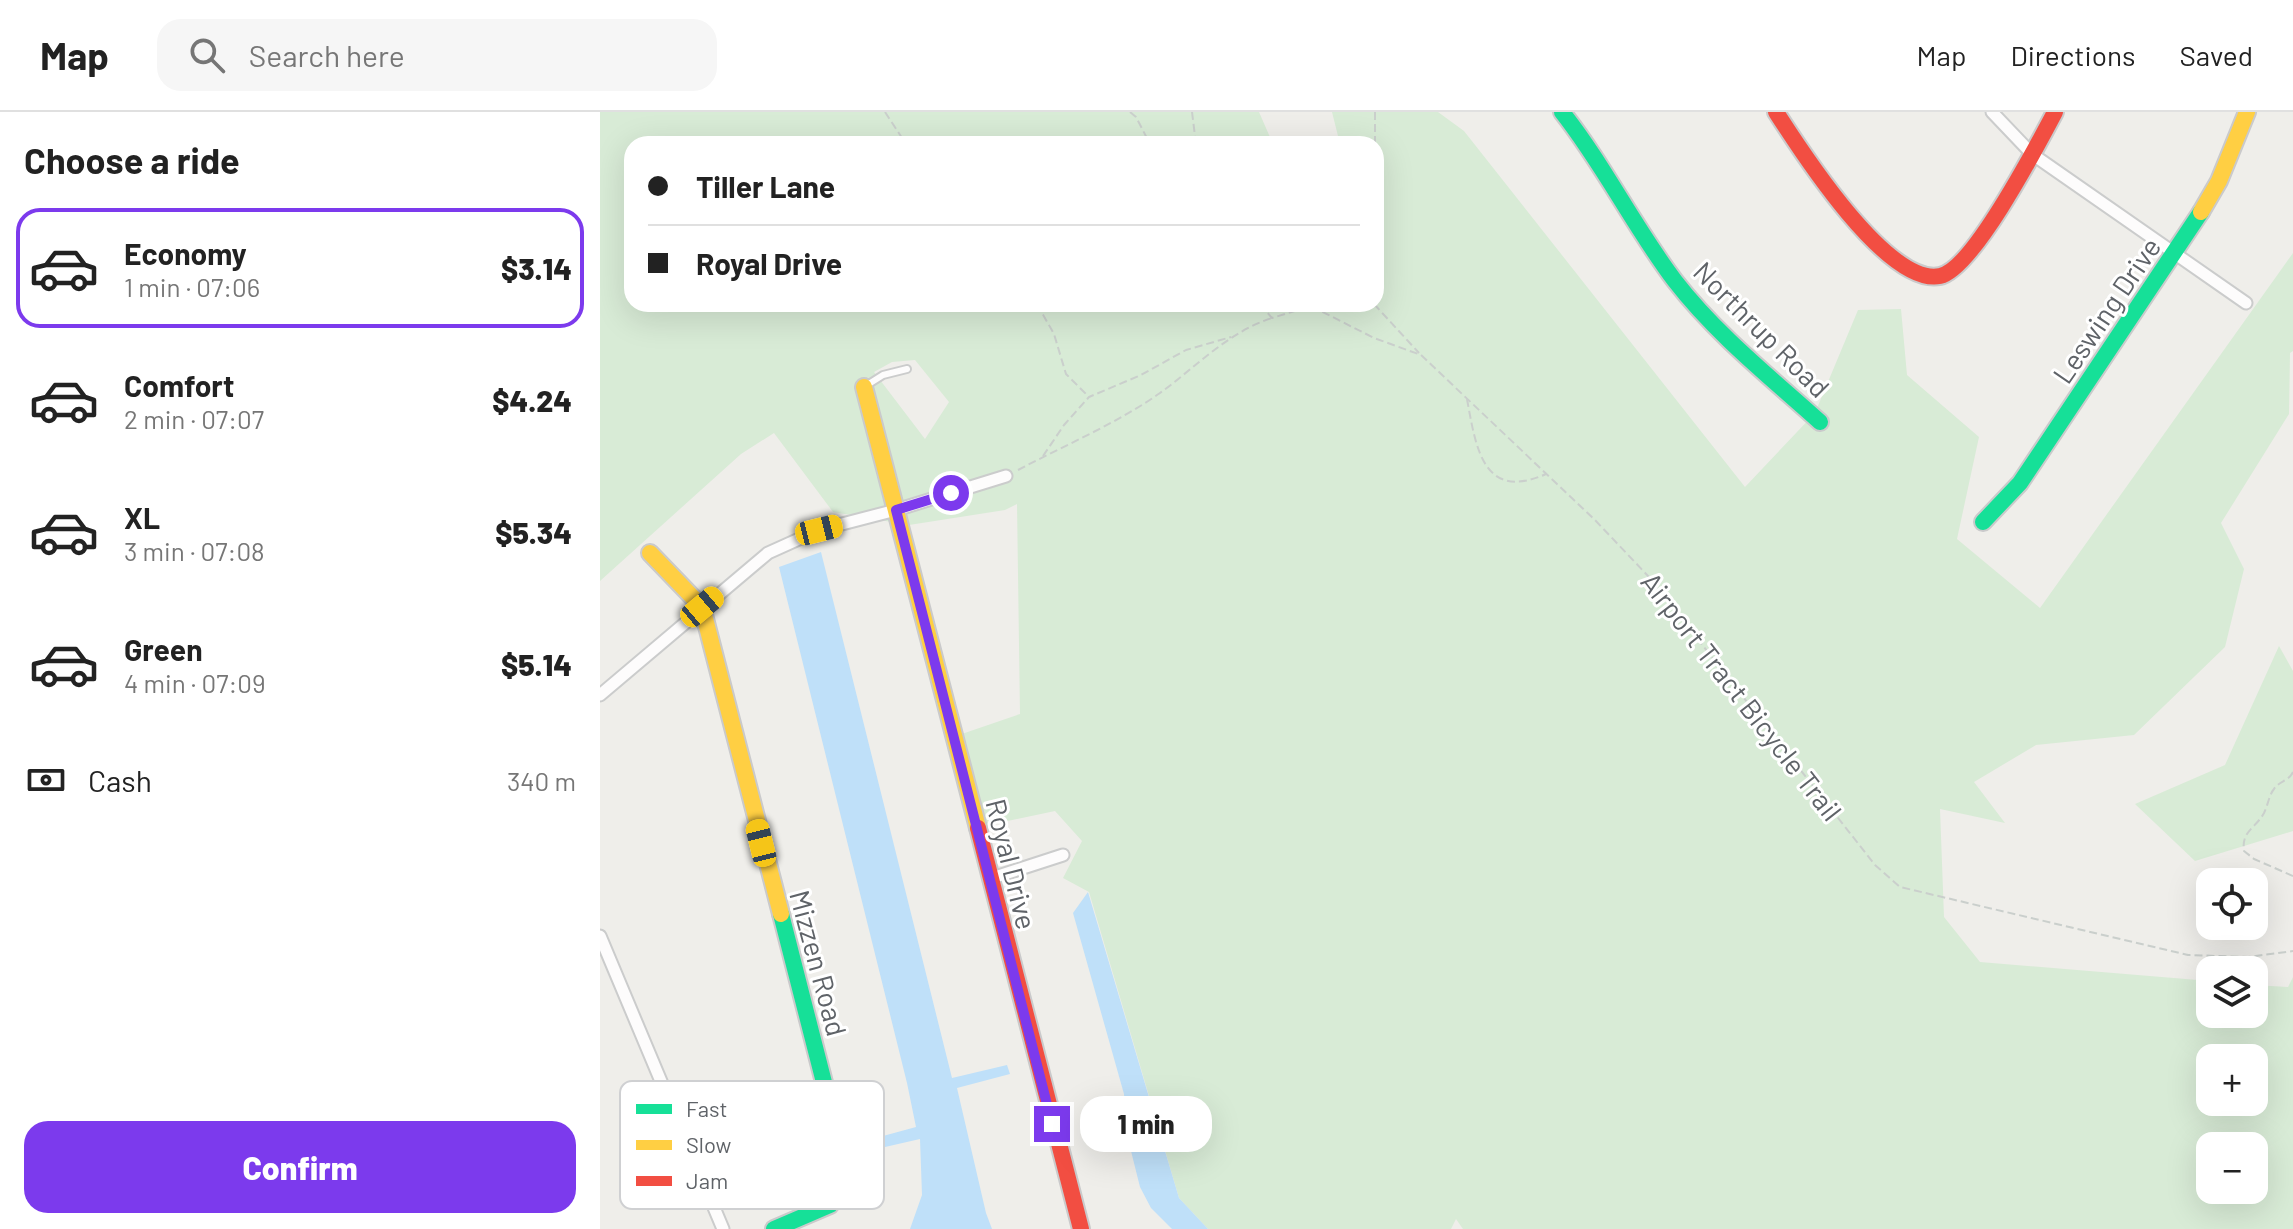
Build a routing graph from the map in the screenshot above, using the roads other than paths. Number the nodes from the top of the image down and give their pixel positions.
1 (1562, 112) edge
2 (1776, 112) edge
3 (1992, 112) edge
4 (2055, 112) edge
5 (2247, 112) edge
6 (2032, 154) junction
7 (2175, 254) junction
8 (2246, 303) dead end
9 (907, 369) dead end
10 (864, 387) joint
11 (1820, 422) dead end
12 (1006, 476) road end
13 (896, 510) junction
14 (1983, 522) dead end
15 (650, 553) dead end
16 (702, 607) junction
17 (600, 695) edge
18 (1063, 855) dead end
19 (989, 879) junction
20 (600, 936) edge
21 (661, 1081) edge
22 (824, 1081) edge
23 (715, 1209) edge
24 (821, 1209) edge
25 (723, 1229) edge
26 (774, 1229) edge
27 (1081, 1229) edge

1 - 11 street, Northrup Road
2 - 6 street
3 - 6 street
4 - 6 street
5 - 7 street, Leswing Drive
6 - 7 street
7 - 8 street
7 - 14 street, Leswing Drive
9 - 10 lane
10 - 13 street, Royal Drive
12 - 13 street
13 - 16 street
13 - 19 street, Royal Drive
15 - 16 street, Mizzen Road
16 - 17 street
16 - 22 street, Mizzen Road
18 - 19 street
19 - 27 street, Royal Drive
20 - 21 street
23 - 25 street
24 - 26 street, Mizzen Road

